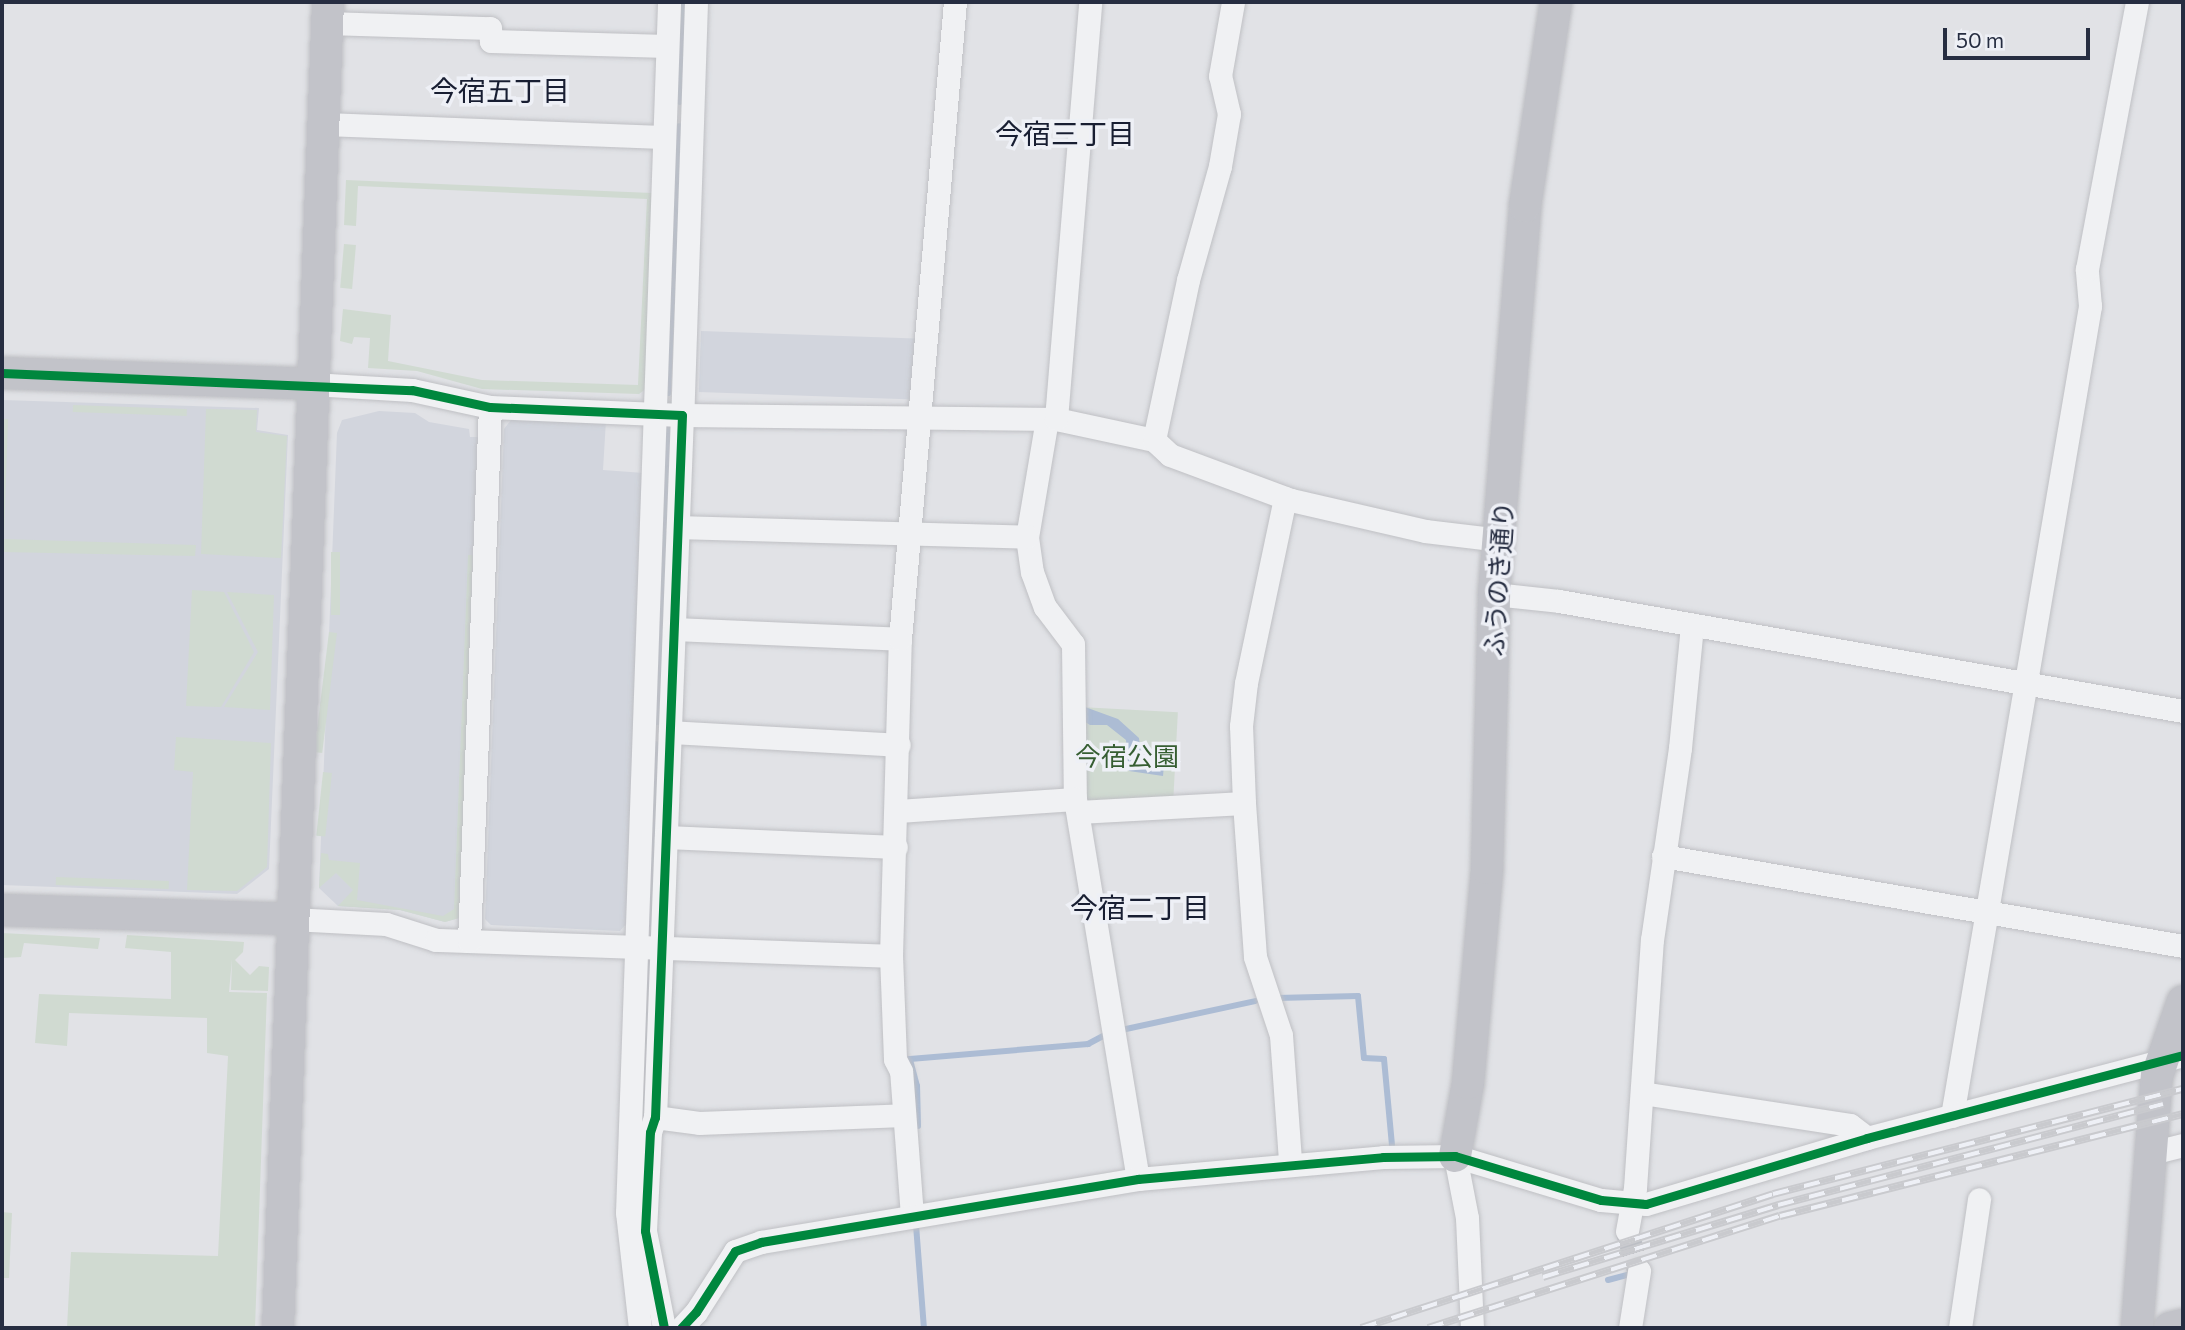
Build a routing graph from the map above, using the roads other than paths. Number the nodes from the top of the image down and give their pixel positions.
1 (669, 2) edge
2 (696, 2) edge
3 (956, 2) edge
4 (1090, 2) edge
5 (1233, 2) edge
6 (1556, 2) edge
7 (2137, 2) edge
8 (328, 13) edge
9 (667, 46) junction
10 (323, 124) junction
11 (664, 137) junction
12 (2, 373) edge
13 (312, 384) junction
14 (490, 407) junction
15 (654, 412) junction
16 (682, 415) junction
17 (1052, 419) junction
18 (921, 421) junction
19 (1154, 440) junction
20 (1285, 498) junction
21 (678, 527) junction
22 (911, 533) junction
23 (1027, 537) junction
24 (1500, 540) junction
25 (1494, 594) junction
26 (1692, 625) junction
27 (674, 629) junction
28 (900, 639) junction
29 (2025, 683) junction
30 (2183, 711) edge
31 (670, 732) junction
32 (899, 745) junction
33 (1244, 803) junction
34 (1077, 805) junction
35 (898, 811) junction
36 (666, 837) junction
37 (896, 848) junction
38 (1663, 856) junction
39 (2, 910) edge
40 (1983, 914) junction
41 (292, 919) junction
42 (469, 941) junction
43 (2183, 946) edge
44 (635, 947) junction
45 (662, 947) junction
46 (891, 956) junction
47 (2183, 1001) edge
48 (2175, 1057) edge
49 (1642, 1093) junction
50 (904, 1115) junction
51 (1952, 1116) junction
52 (655, 1117) junction
53 (1867, 1138) junction
54 (2183, 1145) edge
55 (2151, 1153) junction
56 (1455, 1156) junction
57 (1290, 1162) junction
58 (1138, 1179) junction
59 (1979, 1199) dead end
60 (1632, 1203) junction
61 (912, 1216) junction
62 (1627, 1231) tunnel mouth
63 (1639, 1271) tunnel mouth
64 (2183, 1325) edge
65 (278, 1328) edge
66 (640, 1328) edge
67 (664, 1328) edge
68 (681, 1328) edge
69 (1472, 1328) edge
70 (1630, 1328) edge
71 (1961, 1328) edge
72 (2137, 1328) edge
73 (2170, 1328) edge

1 - 9 street
2 - 16 street
3 - 18 street
4 - 17 street
5 - 19 street
6 - 24 street, ふうのき通り
7 - 29 street
8 - 9 street
8 - 10 street
9 - 11 street
10 - 11 street
10 - 13 street
11 - 15 street
12 - 13 street
13 - 14 street
13 - 41 street
14 - 15 street
14 - 42 street
15 - 16 street
15 - 44 street
16 - 18 street
16 - 21 street
17 - 18 street
17 - 19 street
17 - 23 street
18 - 22 street
19 - 20 street
20 - 24 street
20 - 33 street
21 - 22 street
21 - 27 street
22 - 23 street
22 - 28 street
23 - 34 street
24 - 25 street, ふうのき通り
25 - 26 street
25 - 56 street, ふうのき通り
26 - 29 street
26 - 38 street
27 - 28 street
27 - 31 street
28 - 32 street
29 - 30 street
29 - 40 street
31 - 32 street
31 - 36 street
32 - 35 street
33 - 34 street
33 - 57 street
34 - 35 street
34 - 58 street
35 - 37 street
36 - 37 street
36 - 45 street
37 - 46 street
38 - 40 street
38 - 49 street
39 - 41 street
40 - 43 street
40 - 51 street
41 - 42 street
41 - 65 street
42 - 44 street
44 - 45 street
44 - 66 street
45 - 46 street
45 - 52 street
46 - 50 street
47 - 48 street
48 - 51 street
48 - 55 street
49 - 53 street
49 - 60 street
50 - 52 street
50 - 61 street
51 - 53 street
52 - 67 street
53 - 60 street
54 - 55 street
55 - 72 street
56 - 57 street
56 - 60 street
56 - 69 street
57 - 58 street
58 - 61 street
59 - 71 street
60 - 62 street
61 - 68 street
63 - 70 street
64 - 73 street

